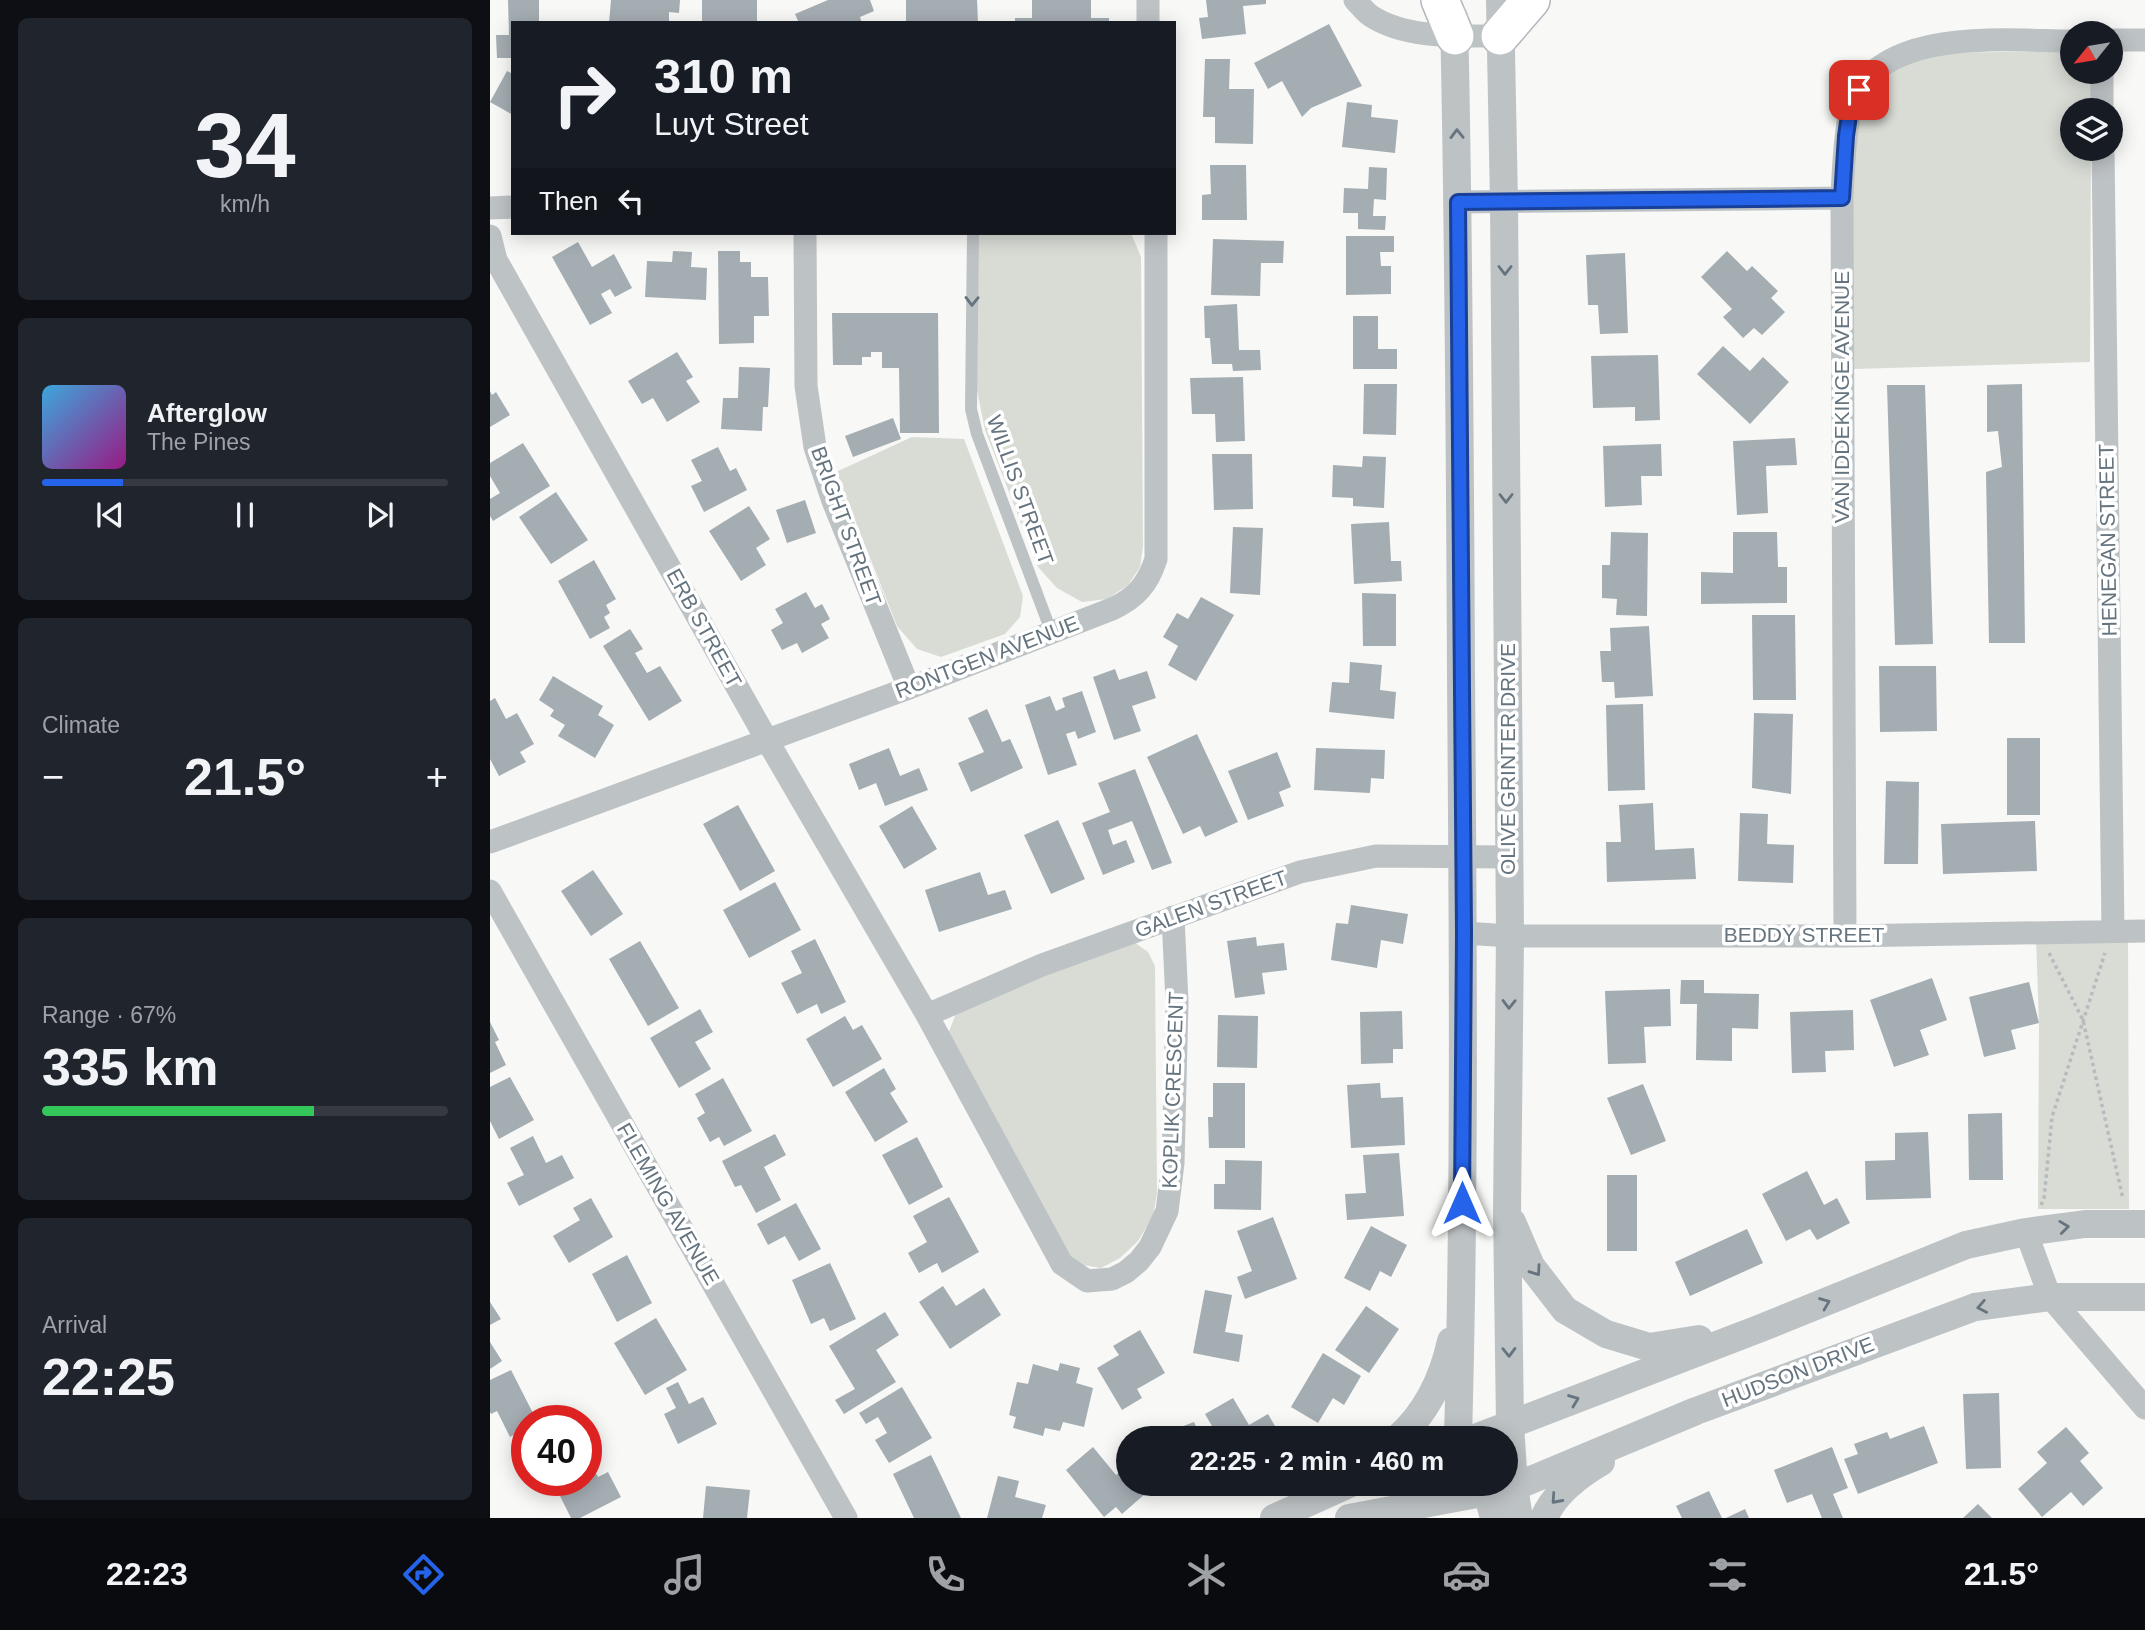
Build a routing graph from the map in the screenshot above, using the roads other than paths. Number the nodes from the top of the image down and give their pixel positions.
1 (1147, 0) edge
2 (1355, 0) edge
3 (1440, 0) edge
4 (1454, 0) edge
5 (1531, 0) edge
6 (1500, 18) edge
7 (1149, 21) edge
8 (1455, 36) junction
9 (2123, 40) edge
10 (2145, 40) edge
11 (2060, 41) edge
12 (2103, 161) edge
13 (1842, 198) junction
14 (1458, 202) junction
15 (1504, 202) junction
16 (511, 207) edge
17 (490, 208) edge
18 (805, 235) edge
19 (973, 235) edge
20 (1156, 235) edge
21 (490, 236) edge
22 (1051, 631) junction
23 (909, 688) junction
24 (767, 740) junction
25 (490, 842) edge
26 (1462, 856) junction
27 (1509, 857) junction
28 (490, 891) edge
29 (1173, 917) junction
30 (2113, 931) junction
31 (2145, 931) edge
32 (1464, 933) junction
33 (1510, 936) junction
34 (1845, 936) junction
35 (927, 1015) junction
36 (1507, 1210) junction
37 (2137, 1224) edge
38 (2026, 1232) junction
39 (1462, 1284) junction
40 (2050, 1297) junction
41 (2145, 1297) edge
42 (1762, 1328) junction
43 (2145, 1408) edge
44 (1696, 1411) junction
45 (1510, 1424) junction
46 (1409, 1426) edge
47 (1458, 1426) edge
48 (1505, 1426) edge
49 (1323, 1496) edge
50 (1480, 1497) edge
51 (846, 1518) edge
52 (1274, 1518) edge
53 (1349, 1518) edge
54 (1519, 1518) edge
55 (1544, 1518) edge

1 - 7 street
2 - 8 street
3 - 8 main road
4 - 8 street
5 - 6 main road
6 - 8 street
6 - 15 street, OLIVE GRINTER DRIVE
14 -> 8 street
9 - 10 street
11 - 13 street, VAN IDDEKINGE AVENUE
12 - 30 street, HENEGAN STREET
13 - 15 street
13 - 34 street, VAN IDDEKINGE AVENUE
14 - 15 street
14 - 26 street
15 -> 27 street, OLIVE GRINTER DRIVE
16 - 17 street
18 - 23 street, BRIGHT STREET
19 -> 22 lane, WILLIS STREET
20 - 22 street, RONTGEN AVENUE
21 - 24 street, ERB STREET
22 - 23 street, RONTGEN AVENUE
23 - 24 street, RONTGEN AVENUE
24 - 25 street, RONTGEN AVENUE
24 - 35 street, ERB STREET
26 - 27 street, GALEN STREET
26 - 29 street, GALEN STREET
26 - 32 street
27 - 33 street, OLIVE GRINTER DRIVE
28 - 51 street, FLEMING AVENUE
29 - 35 street, GALEN STREET
29 - 35 street, KOPLIK CRESCENT
30 - 31 street, BEDDY STREET
30 - 34 street, BEDDY STREET
32 - 33 street, BEDDY STREET
32 - 39 street
33 - 34 street, BEDDY STREET
33 -> 36 street, OLIVE GRINTER DRIVE
36 -> 42 street
36 -> 45 street, OLIVE GRINTER DRIVE
38 -> 37 street
38 - 40 street
42 -> 38 street
39 - 46 street
39 - 47 street
40 - 41 street, HUDSON DRIVE
40 - 43 street
40 -> 44 street, HUDSON DRIVE
45 -> 42 street
44 - 50 street, HUDSON DRIVE
44 -> 55 street
45 - 48 street
45 - 50 street, OLIVE GRINTER DRIVE
49 - 52 street
50 - 53 street, HUDSON DRIVE
50 - 54 street, OLIVE GRINTER DRIVE

